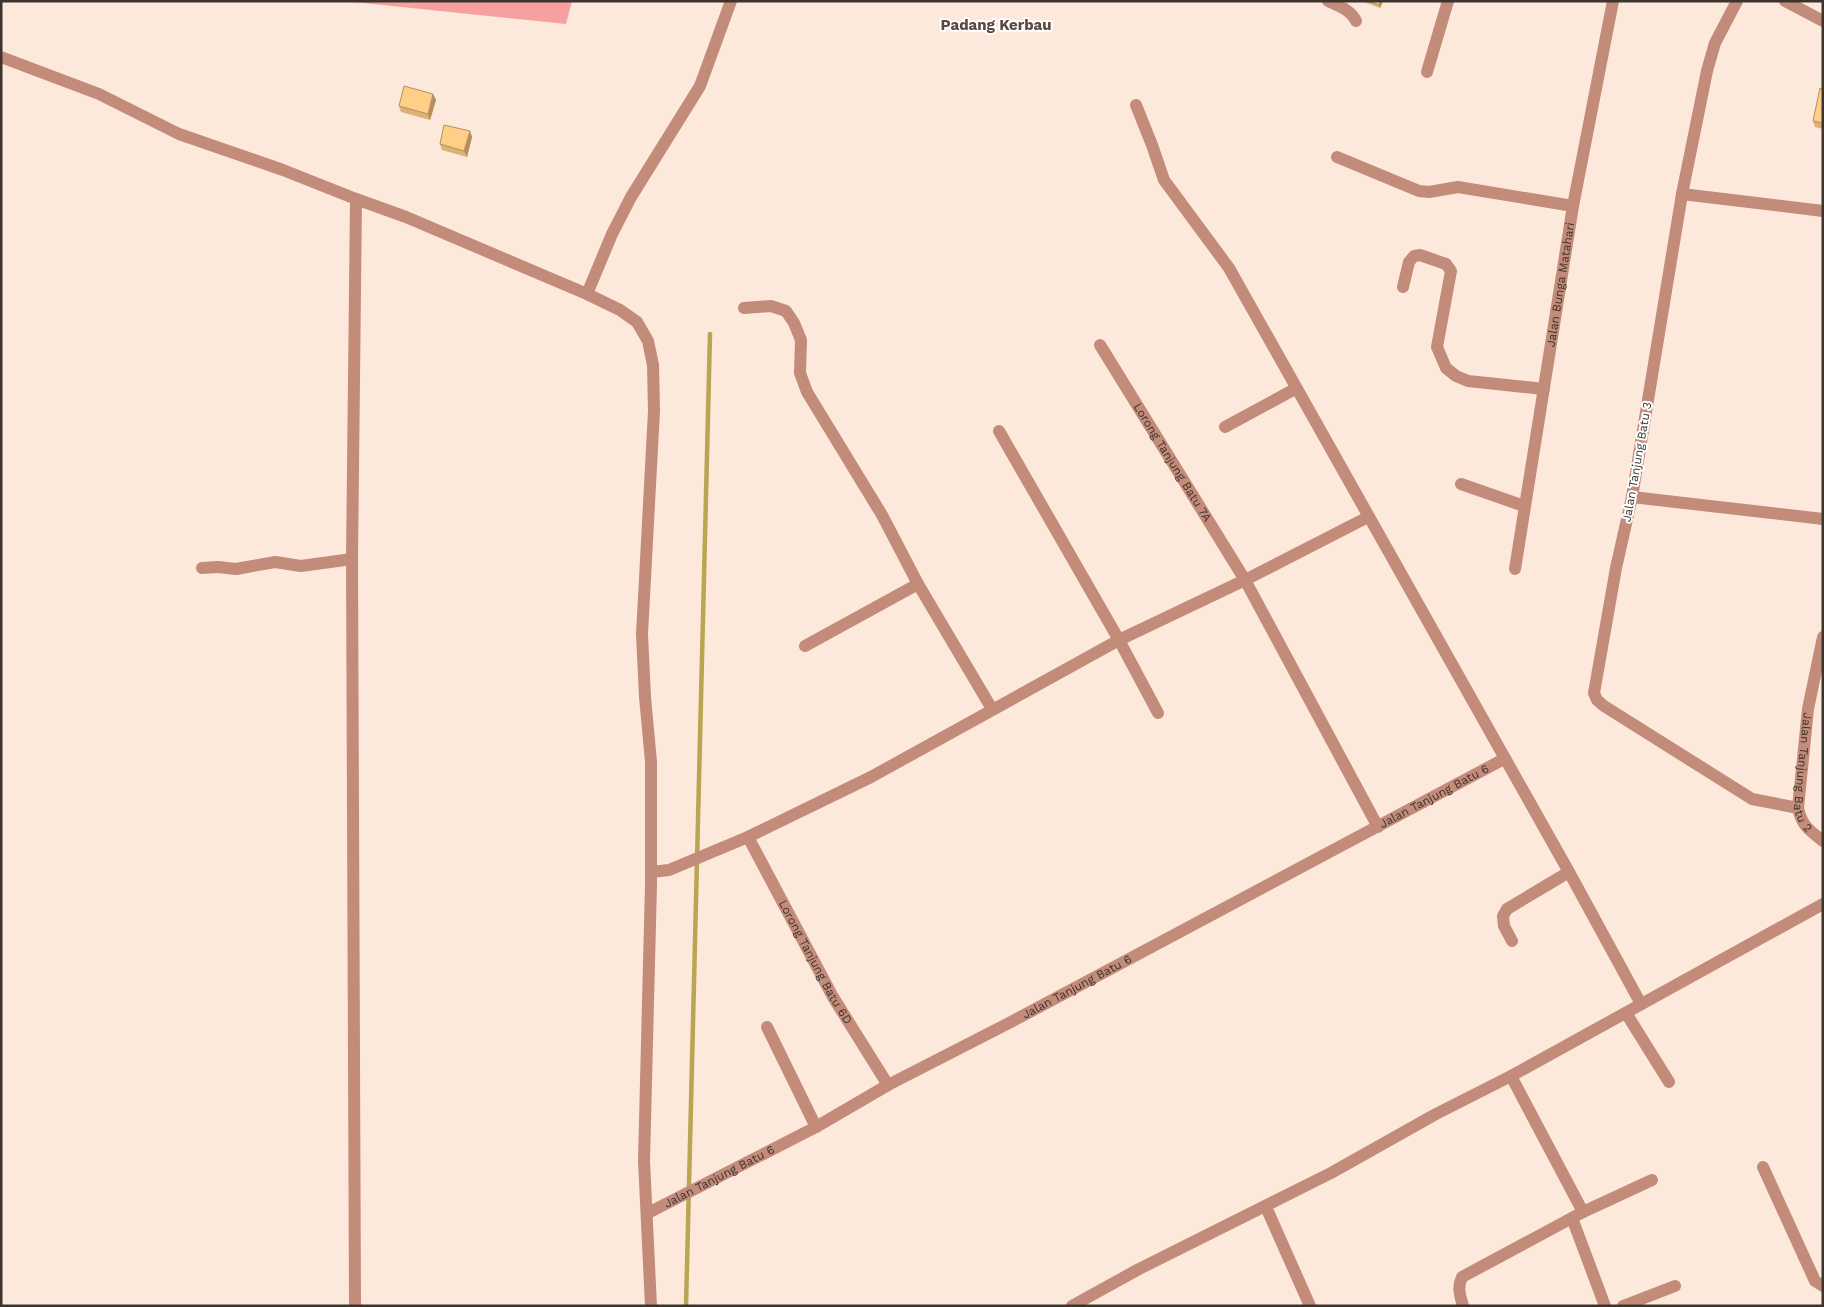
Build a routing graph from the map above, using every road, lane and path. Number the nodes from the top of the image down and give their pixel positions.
1 (731, 1) edge
2 (1328, 1) edge
3 (1448, 1) edge
4 (1613, 1) edge
5 (1738, 1) edge
6 (1785, 1) edge
7 (1356, 21) dead end
8 (1823, 21) edge
9 (1, 57) edge
10 (1427, 72) dead end
11 (1136, 105) dead end
12 (1337, 157) dead end
13 (1682, 194) junction
14 (356, 199) junction
15 (1573, 206) junction
16 (1823, 211) edge
17 (1403, 287) dead end
18 (587, 294) junction
19 (744, 308) dead end
20 (1100, 345) dead end
21 (1295, 389) junction
22 (1544, 389) junction
23 (1225, 427) dead end
24 (1000, 431) dead end
25 (1461, 484) dead end
26 (1632, 497) junction
27 (1524, 506) junction
28 (1368, 517) junction
29 (1823, 519) edge
30 (343, 560) junction
31 (202, 568) dead end
32 (1515, 569) dead end
33 (1244, 580) junction
34 (918, 584) junction
35 (1823, 637) edge
36 (1119, 640) junction
37 (805, 646) dead end
38 (992, 709) junction
39 (1158, 713) dead end
40 (1504, 759) junction
41 (1798, 808) junction
42 (1378, 827) junction
43 (748, 837) junction
44 (1823, 841) edge
45 (651, 872) junction
46 (1568, 872) junction
47 (1823, 904) edge
48 (1512, 941) dead end
49 (1641, 1004) junction
50 (1626, 1013) junction
51 (767, 1027) dead end
52 (1511, 1076) junction
53 (1669, 1082) dead end
54 (888, 1085) junction
55 (816, 1127) junction
56 (1763, 1167) dead end
57 (1652, 1180) dead end
58 (1266, 1207) junction
59 (648, 1213) junction
60 (1578, 1215) junction
61 (1675, 1286) dead end
62 (1823, 1286) edge
63 (355, 1306) edge
64 (651, 1306) edge
65 (1072, 1306) edge
66 (1310, 1306) edge
67 (1463, 1306) edge
68 (1605, 1306) edge
69 (1623, 1306) edge

1 - 18 street
2 - 7 street
3 - 10 street
4 - 15 street, Jalan Bunga Matahari
5 - 13 street, Jalan Tanjung Batu 3
6 - 8 street
9 - 14 street
11 - 21 street
12 - 15 street
13 - 16 street
13 - 26 street, Jalan Tanjung Batu 3
14 - 18 street
14 - 30 street
15 - 22 street, Jalan Bunga Matahari
17 - 22 street
18 - 45 street
19 - 34 street
20 - 33 street, Lorong Tanjung Batu 7A
21 - 23 street
21 - 28 street
22 - 27 street, Jalan Bunga Matahari
24 - 36 street
25 - 27 street
26 - 29 street
26 - 41 street, Jalan Tanjung Batu 3
27 - 32 street, Jalan Bunga Matahari
28 - 33 street
28 - 40 street
30 - 31 street
30 - 63 street
33 - 36 street
33 - 42 street, Lorong Tanjung Batu 7A
34 - 37 street
34 - 38 street
35 - 41 street, Jalan Tanjung Batu 2
36 - 38 street
36 - 39 street
38 - 43 street
40 - 42 street, Jalan Tanjung Batu 6
40 - 46 street
41 - 44 street, Jalan Tanjung Batu 2
42 - 54 street, Jalan Tanjung Batu 6
43 - 45 street
43 - 54 street, Lorong Tanjung Batu 6D
45 - 59 street
46 - 48 street
46 - 49 street
47 - 49 street
49 - 50 street
50 - 52 street
50 - 53 street
51 - 55 street
52 - 58 street
52 - 60 street
54 - 55 street, Jalan Tanjung Batu 6
55 - 59 street, Jalan Tanjung Batu 6
56 - 62 street
57 - 60 street
58 - 65 street
58 - 66 street
59 - 64 street
60 - 67 street
60 - 68 street
61 - 69 street

